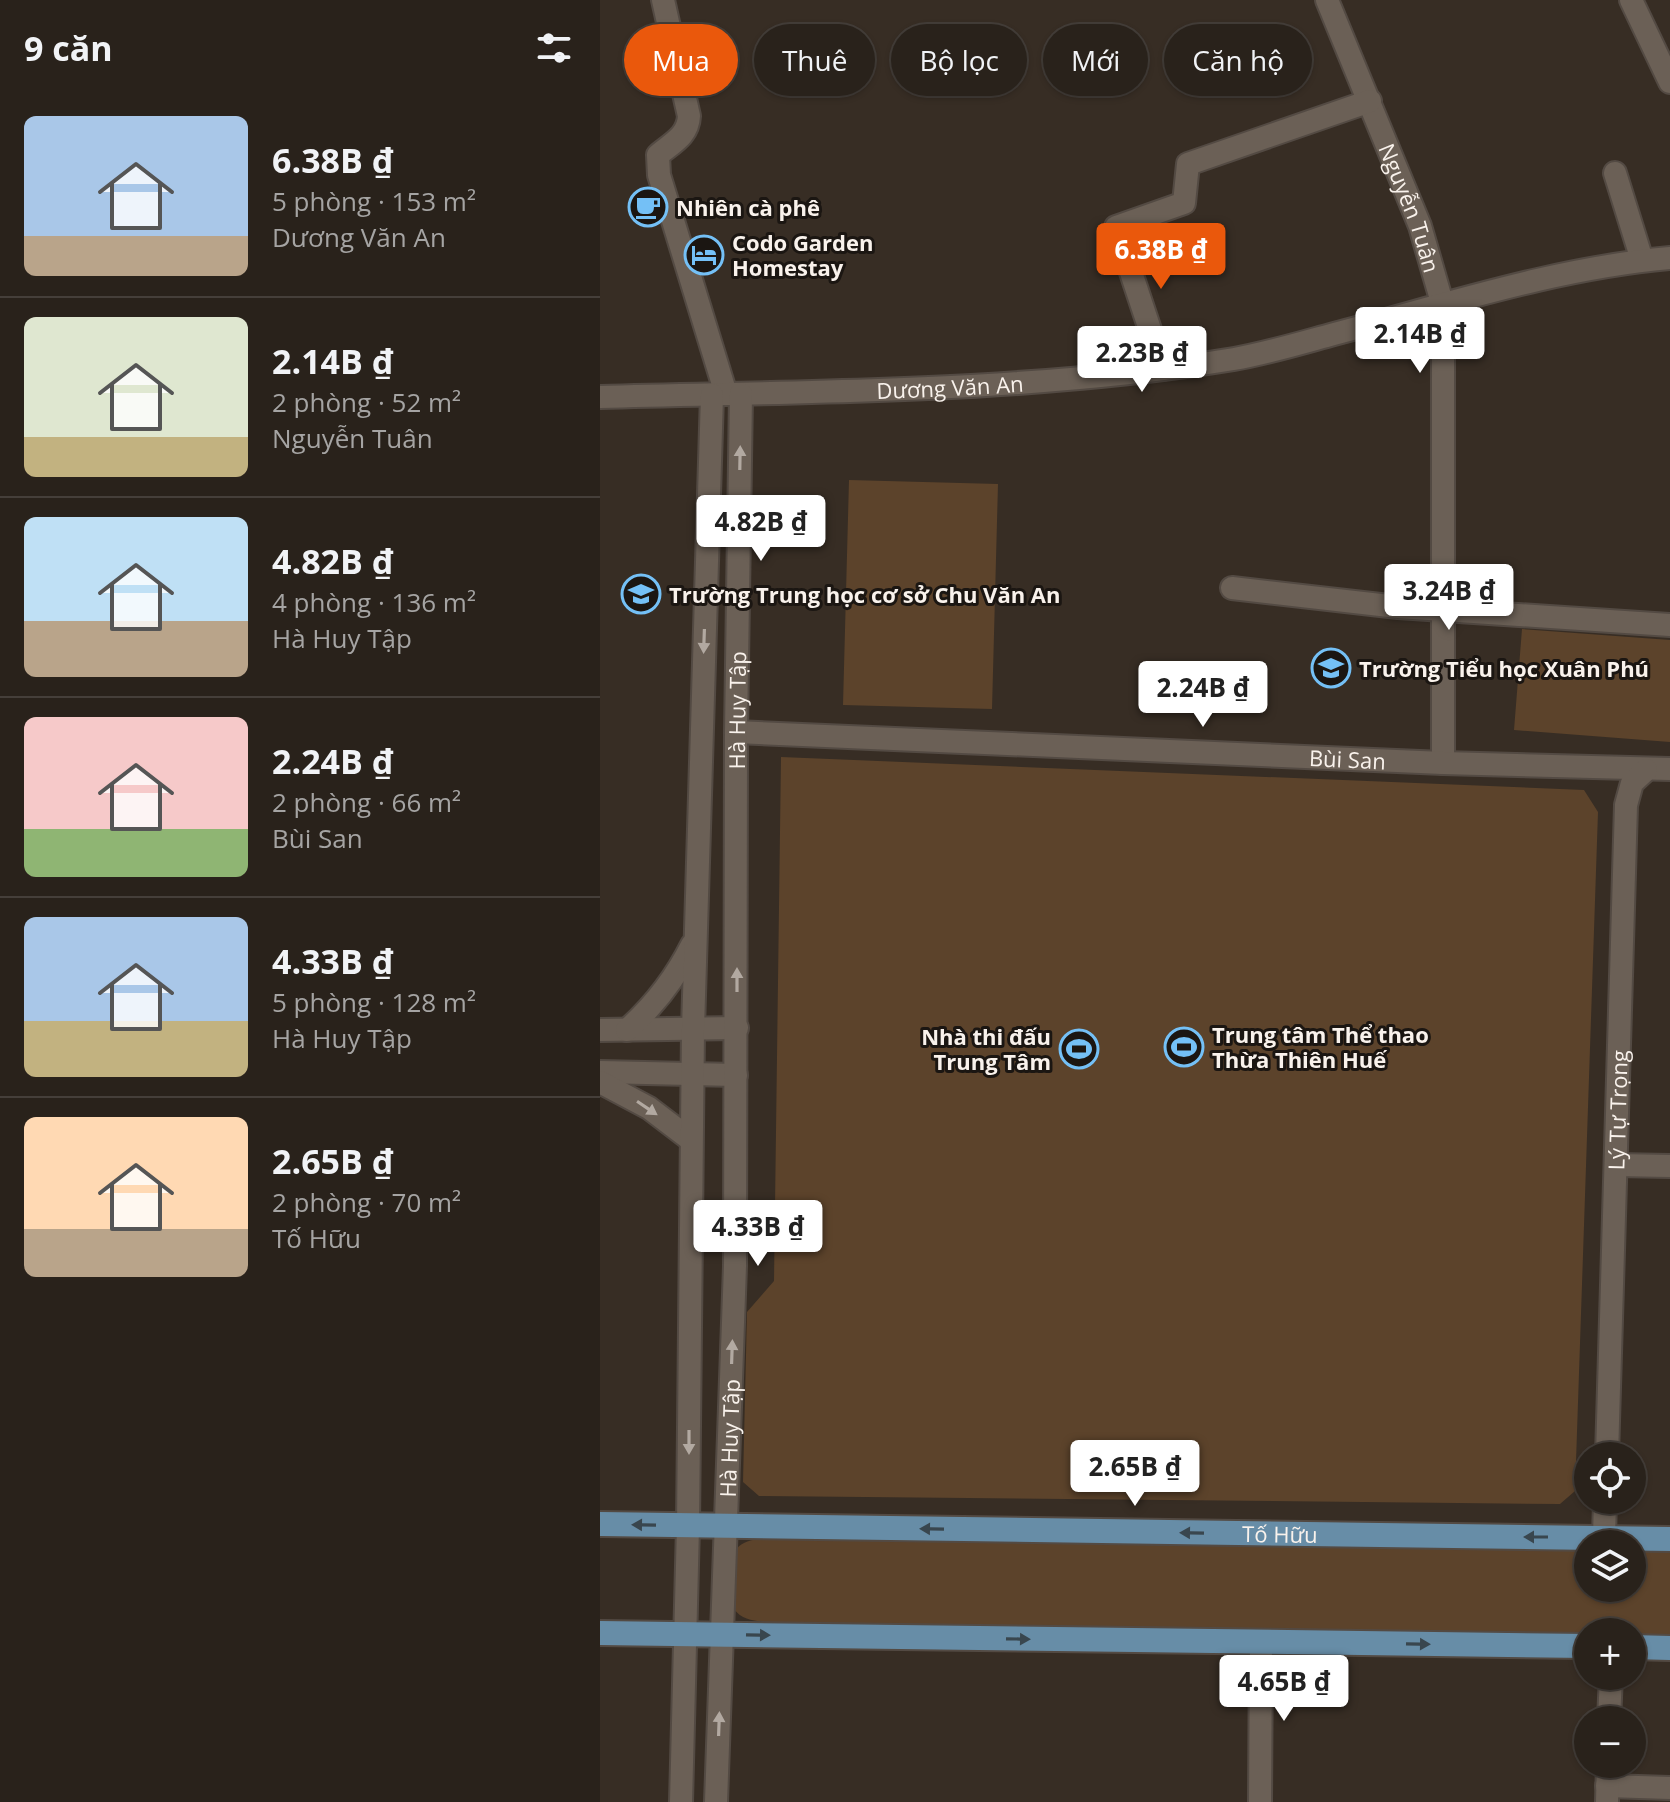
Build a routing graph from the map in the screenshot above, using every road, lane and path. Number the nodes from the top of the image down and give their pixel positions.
1 (663, 0) edge
2 (1327, 0) edge
3 (1631, 0) edge
4 (1670, 82) edge
5 (1370, 101) junction
6 (1615, 173) dead end
7 (1670, 258) edge
8 (1642, 260) junction
9 (1443, 306) junction
10 (1163, 369) junction
11 (726, 394) junction
12 (600, 397) edge
13 (1232, 588) dead end
14 (705, 604) junction
15 (738, 605) junction
16 (1443, 609) junction
17 (1670, 625) edge
18 (736, 732) junction
19 (1443, 763) junction
20 (1670, 769) edge
21 (1646, 770) junction
22 (699, 826) junction
23 (737, 832) junction
24 (696, 937) junction
25 (737, 1028) junction
26 (693, 1029) junction
27 (600, 1030) edge
28 (627, 1030) junction
29 (600, 1072) edge
30 (692, 1074) junction
31 (736, 1075) junction
32 (600, 1082) edge
33 (691, 1140) junction
34 (1616, 1165) junction
35 (1670, 1166) edge
36 (1607, 1442) edge
37 (600, 1524) edge
38 (688, 1526) junction
39 (726, 1527) junction
40 (1574, 1538) edge
41 (1646, 1539) edge
42 (1670, 1539) edge
43 (600, 1633) edge
44 (685, 1634) junction
45 (722, 1635) junction
46 (1261, 1643) junction
47 (1574, 1646) edge
48 (1646, 1647) edge
49 (1670, 1648) edge
50 (1607, 1784) edge
51 (1670, 1788) edge
52 (681, 1802) edge
53 (716, 1802) edge
54 (1260, 1802) edge

1 - 11 street
2 - 5 street, Nguyễn Tuân
3 - 4 street
5 - 9 street, Nguyễn Tuân
5 - 10 street
6 - 8 street
7 - 8 street, Dương Văn An
8 - 9 street, Dương Văn An
9 - 10 street, Dương Văn An
9 - 16 street, Nguyễn Tuân
10 - 11 street, Dương Văn An
11 - 12 street, Dương Văn An
11 - 14 street, Hà Huy Tập
15 -> 11 street, Hà Huy Tập
13 - 16 street
14 - 15 street
14 -> 22 street, Hà Huy Tập
15 - 18 street, Hà Huy Tập
16 - 17 street
16 - 19 street, Nguyễn Tuân
18 - 19 street, Bùi San
18 - 23 street, Hà Huy Tập
19 - 21 street, Bùi San
20 - 21 street, Bùi San
21 - 34 street, Lý Tự Trọng
22 - 23 street
22 - 24 street, Hà Huy Tập
25 -> 23 street, Hà Huy Tập
24 - 26 street, Hà Huy Tập
24 - 28 street, Hà Huy Tập
25 - 26 street
25 - 31 street, Hà Huy Tập
26 - 28 street
26 - 30 street, Hà Huy Tập
27 - 28 street
29 - 30 street
30 - 31 street
30 - 33 street, Hà Huy Tập
39 -> 31 street, Hà Huy Tập
32 -> 33 street
33 -> 38 street, Hà Huy Tập
34 - 35 street
34 - 36 street, Lý Tự Trọng
38 -> 37 main road, Tố Hữu
38 - 39 main road, Tố Hữu
38 - 44 street, Hà Huy Tập
40 -> 39 main road, Tố Hữu
39 - 45 street, Hà Huy Tập
41 - 42 main road, Tố Hữu
43 - 44 main road
44 - 45 main road
44 - 52 street, Hà Huy Tập
45 -> 46 main road
53 -> 45 street, Hà Huy Tập
46 -> 47 main road
46 - 54 street
48 - 49 main road
50 - 51 street

